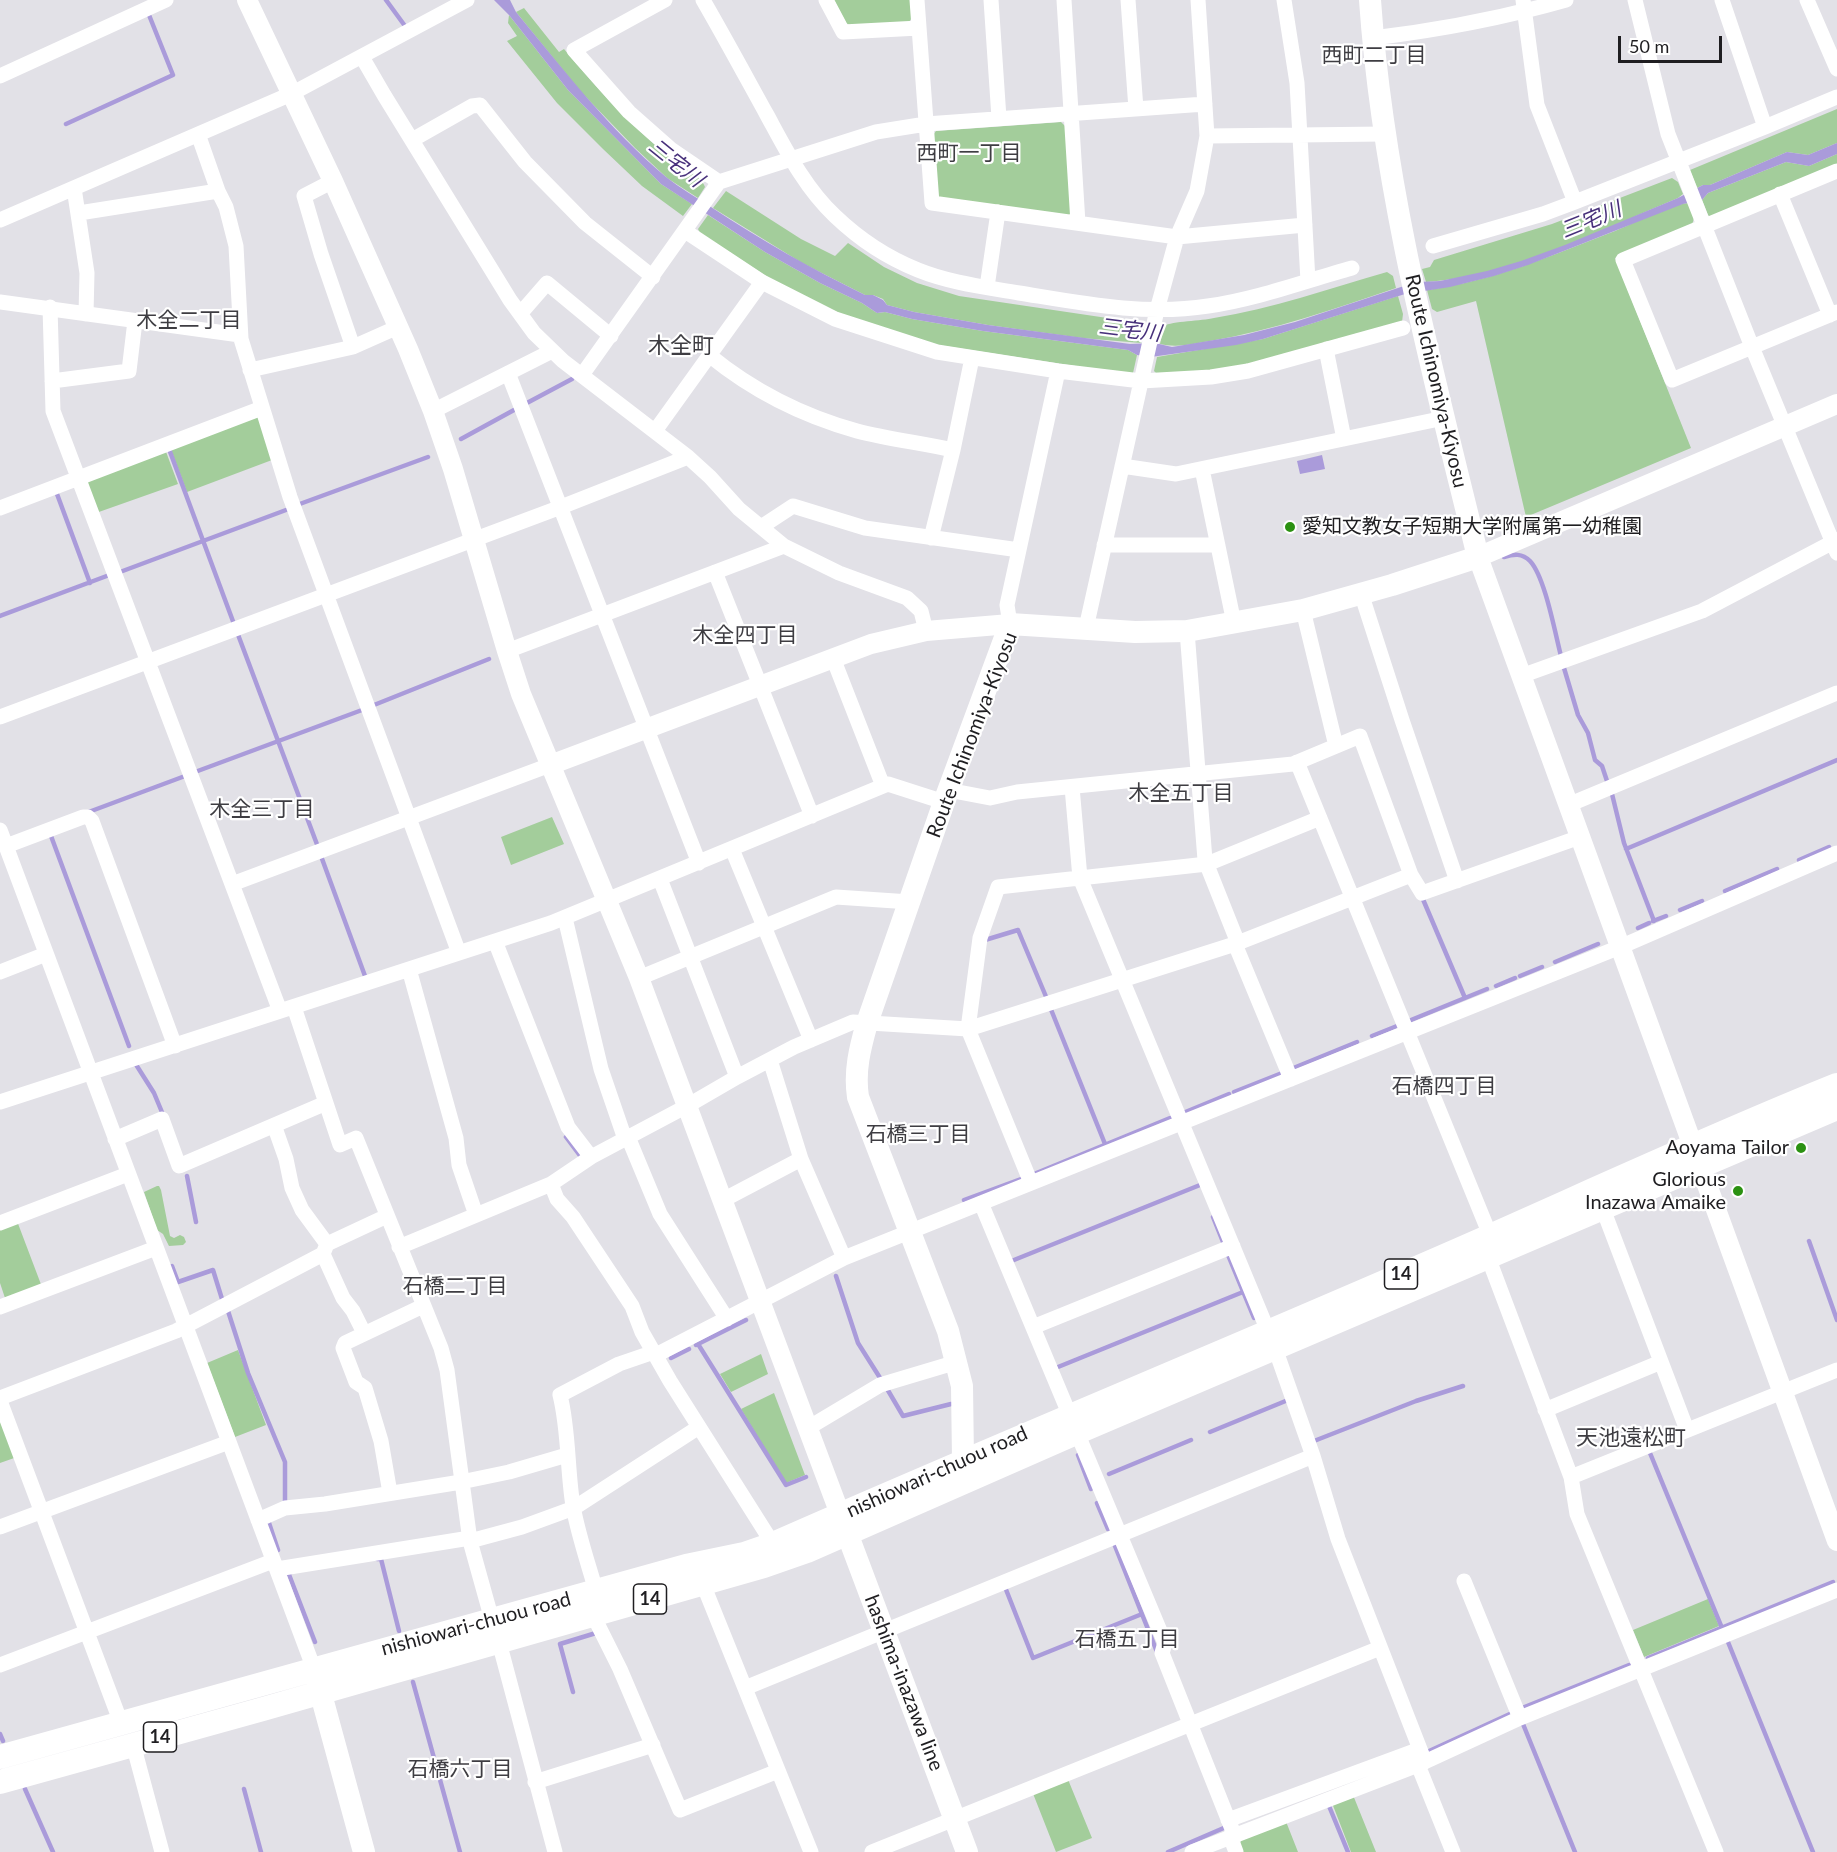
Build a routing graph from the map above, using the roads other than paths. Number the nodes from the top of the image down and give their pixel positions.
1 (166, 0) edge
2 (247, 0) edge
3 (467, 0) edge
4 (665, 0) edge
5 (704, 0) edge
6 (826, 0) edge
7 (917, 0) edge
8 (991, 0) edge
9 (1064, 0) edge
10 (1128, 0) edge
11 (1198, 0) edge
12 (1284, 0) edge
13 (1370, 0) edge
14 (1566, 0) edge
15 (1635, 0) edge
16 (1722, 0) edge
17 (1807, 0) edge
18 (1524, 6) edge
19 (919, 28) junction
20 (1373, 38) junction
21 (362, 57) junction
22 (1837, 69) edge
23 (0, 76) edge
24 (291, 94) junction
25 (1837, 97) edge
26 (1205, 104) junction
27 (1136, 109) junction
28 (1071, 113) junction
29 (999, 118) junction
30 (926, 124) junction
31 (1766, 127) junction
32 (198, 134) junction
33 (1385, 134) junction
34 (1207, 136) junction
35 (1300, 136) junction
36 (412, 140) junction
37 (791, 158) junction
38 (1678, 160) junction
39 (1837, 171) edge
40 (333, 181) junction
41 (717, 185) junction
42 (74, 188) junction
43 (218, 191) junction
44 (1780, 194) junction
45 (1575, 202) junction
46 (998, 212) junction
47 (79, 213) junction
48 (1, 216) edge
49 (1702, 221) junction
50 (1078, 224) junction
51 (1305, 225) junction
52 (688, 226) junction
53 (1177, 237) junction
54 (1434, 246) dead end
55 (1352, 268) dead end
56 (653, 277) junction
57 (1308, 281) junction
58 (762, 282) junction
59 (987, 287) junction
60 (0, 302) edge
61 (50, 308) junction
62 (1157, 310) junction
63 (1833, 313) edge
64 (520, 314) junction
65 (86, 315) junction
66 (135, 321) junction
67 (398, 327) junction
68 (1403, 328) dead end
69 (240, 335) junction
70 (611, 336) junction
71 (353, 347) junction
72 (1752, 347) junction
73 (1326, 349) junction
74 (552, 351) junction
75 (709, 355) junction
76 (972, 358) junction
77 (250, 370) junction
78 (1058, 371) junction
79 (508, 373) junction
80 (582, 375) junction
81 (1142, 376) junction
82 (52, 381) junction
83 (1837, 405) edge
84 (262, 408) junction
85 (434, 411) junction
86 (1444, 418) junction
87 (1786, 426) junction
88 (655, 431) junction
89 (1344, 439) junction
90 (953, 450) junction
91 (688, 457) junction
92 (1122, 466) junction
93 (1202, 469) junction
94 (79, 478) junction
95 (561, 507) junction
96 (0, 508) edge
97 (761, 527) junction
98 (931, 538) junction
99 (473, 540) junction
100 (1104, 545) junction
101 (1218, 545) junction
102 (1836, 545) edge
103 (784, 546) junction
104 (1019, 550) junction
105 (1478, 557) junction
106 (715, 572) junction
107 (1361, 593) junction
108 (326, 595) junction
109 (1303, 610) junction
110 (603, 615) junction
111 (1010, 624) junction
112 (1234, 624) junction
113 (1086, 628) junction
114 (926, 631) junction
115 (1187, 631) junction
116 (507, 651) junction
117 (833, 658) junction
118 (149, 662) junction
119 (1521, 676) junction
120 (759, 686) junction
121 (1837, 693) edge
122 (0, 717) edge
123 (647, 729) junction
124 (1336, 746) junction
125 (1297, 762) junction
126 (550, 765) junction
127 (1197, 774) junction
128 (883, 786) junction
129 (1072, 787) junction
130 (946, 796) junction
131 (1568, 805) junction
132 (812, 816) junction
133 (409, 818) junction
134 (1320, 818) junction
135 (0, 830) edge
136 (1580, 837) junction
137 (6, 846) junction
138 (732, 849) junction
139 (1837, 853) edge
140 (699, 863) junction
141 (1207, 864) junction
142 (1411, 875) junction
143 (1080, 878) junction
144 (660, 879) junction
145 (1457, 880) junction
146 (232, 884) junction
147 (1353, 897) junction
148 (608, 901) junction
149 (910, 902) junction
150 (565, 918) junction
151 (764, 927) junction
152 (495, 941) junction
153 (1237, 943) junction
154 (1620, 947) junction
155 (459, 953) junction
156 (46, 954) junction
157 (690, 957) junction
158 (409, 969) junction
159 (0, 972) edge
160 (639, 978) junction
161 (1122, 980) junction
162 (287, 1009) junction
163 (867, 1023) junction
164 (968, 1029) junction
165 (1408, 1032) junction
166 (811, 1040) junction
167 (175, 1046) junction
168 (770, 1060) junction
169 (90, 1073) junction
170 (737, 1077) junction
171 (1291, 1079) junction
172 (1837, 1085) edge
173 (0, 1102) edge
174 (326, 1103) junction
175 (687, 1106) junction
176 (1837, 1108) edge
177 (1182, 1123) junction
178 (274, 1125) junction
179 (626, 1138) junction
180 (115, 1139) junction
181 (591, 1157) junction
182 (1696, 1157) junction
183 (801, 1159) junction
184 (128, 1174) junction
185 (1031, 1183) junction
186 (551, 1184) junction
187 (723, 1200) junction
188 (981, 1203) junction
189 (1603, 1209) junction
190 (387, 1215) junction
191 (476, 1215) junction
192 (0, 1223) edge
193 (909, 1232) junction
194 (1233, 1246) junction
195 (1489, 1246) junction
196 (399, 1247) junction
197 (156, 1248) junction
198 (325, 1249) junction
199 (844, 1258) junction
200 (761, 1302) junction
201 (423, 1306) junction
202 (0, 1307) edge
203 (727, 1319) junction
204 (185, 1326) junction
205 (1033, 1327) junction
206 (364, 1333) junction
207 (1271, 1339) junction
208 (655, 1353) junction
209 (957, 1362) junction
210 (1661, 1362) junction
211 (1837, 1370) edge
212 (1782, 1391) junction
213 (0, 1399) edge
214 (1545, 1410) junction
215 (1073, 1424) junction
216 (699, 1427) junction
217 (808, 1428) junction
218 (1687, 1430) junction
219 (229, 1442) junction
220 (567, 1455) junction
221 (1313, 1456) junction
222 (963, 1460) junction
223 (1571, 1477) junction
224 (461, 1482) junction
225 (390, 1493) junction
226 (574, 1508) junction
227 (42, 1512) junction
228 (258, 1520) junction
229 (843, 1524) junction
230 (0, 1527) edge
231 (1121, 1534) junction
232 (470, 1540) junction
233 (1837, 1541) edge
234 (773, 1544) junction
235 (275, 1565) junction
236 (1464, 1581) dead end
237 (703, 1584) junction
238 (1837, 1590) edge
239 (596, 1591) junction
240 (593, 1615) junction
241 (884, 1630) junction
242 (495, 1631) junction
243 (87, 1632) junction
244 (1380, 1648) junction
245 (0, 1665) edge
246 (314, 1669) junction
247 (1642, 1669) junction
248 (745, 1688) junction
249 (321, 1693) junction
250 (1520, 1718) junction
251 (121, 1723) junction
252 (1191, 1724) junction
253 (133, 1744) junction
254 (653, 1745) junction
255 (0, 1757) edge
256 (1421, 1758) junction
257 (778, 1771) junction
258 (0, 1782) edge
259 (536, 1782) junction
260 (955, 1818) junction
261 (1231, 1830) junction
262 (162, 1852) edge
263 (364, 1852) edge
264 (555, 1852) edge
265 (810, 1852) edge
266 (872, 1852) edge
267 (968, 1852) edge
268 (1192, 1852) edge
269 (1236, 1852) edge
270 (1453, 1852) edge
271 (1716, 1852) edge

1 - 23 street
2 - 24 street
3 - 21 street
4 - 41 street
5 - 37 street
6 - 19 street
7 - 19 street
8 - 29 street
9 - 28 street
10 - 27 street
11 - 26 street
12 - 35 street
13 - 20 main road, Route Ichinomiya-Kiyosu
14 - 18 street
15 - 38 street
16 - 31 street
17 - 22 street
18 - 20 street
18 - 45 street
19 - 30 street
20 - 33 main road, Route Ichinomiya-Kiyosu
21 - 24 street
21 - 36 street
24 - 32 street
24 - 40 street
25 - 31 street
26 - 27 street
26 - 34 street
27 - 28 street
28 - 29 street
28 - 50 street
29 - 30 street
30 - 37 street
30 - 46 street
31 - 38 street
32 - 42 street
32 - 43 street
33 - 35 street
33 - 86 main road, Route Ichinomiya-Kiyosu
34 - 35 street
34 - 53 street
35 - 51 street
36 - 56 street
36 - 64 street
37 - 41 street
37 - 59 street
38 - 45 street
38 - 49 street
39 - 44 street
40 - 67 street
40 - 71 street
41 - 52 street
42 - 47 street
42 - 48 street
43 - 47 street
43 - 69 street
44 - 49 street
44 - 63 street
45 - 54 street
46 - 50 street
46 - 59 street
47 - 65 street
49 - 72 street
49 - 72 street
50 - 53 street
51 - 53 street
51 - 57 street
52 - 56 street
52 - 58 street
53 - 62 street
55 - 57 street
56 - 70 street
57 - 62 street
58 - 75 street
58 - 76 street
59 - 62 street
60 - 61 street
61 - 65 street
61 - 82 street
62 - 81 street
63 - 72 street
64 - 70 street
64 - 74 street
65 - 66 street
66 - 69 street
66 - 82 street
67 - 71 street
67 - 85 street
68 - 73 street
69 - 77 street
70 - 80 street
71 - 77 street
72 - 87 street
73 - 81 street
73 - 89 street
74 - 79 street
74 - 80 street
75 - 88 street
75 - 90 street
76 - 78 street
76 - 90 street
77 - 84 street
78 - 81 street
78 - 104 street
79 - 85 street
79 - 95 street
80 - 88 street
81 - 92 street
82 - 94 street
83 - 87 street
84 - 94 street
84 - 108 street
85 - 99 street
86 - 89 street
86 - 105 main road, Route Ichinomiya-Kiyosu
87 - 102 street
87 - 105 street
88 - 91 street
89 - 93 street
90 - 98 street
91 - 95 street
91 - 97 street
92 - 93 street
92 - 100 street
93 - 101 street
94 - 96 street
94 - 118 street
95 - 99 street
95 - 110 street
97 - 98 street
97 - 103 street
98 - 104 street
99 - 108 street
99 - 116 street
100 - 101 street
100 - 113 street
101 - 112 street
102 - 119 street
103 - 106 street
103 - 114 street
104 - 111 street
105 - 107 main road, Route Ichinomiya-Kiyosu
105 - 119 street
106 - 110 street
106 - 120 street
107 - 109 main road, Route Ichinomiya-Kiyosu
107 - 145 street
108 - 118 street
108 - 133 street
109 - 112 main road, Route Ichinomiya-Kiyosu
109 - 124 street
110 - 116 street
110 - 123 street
111 - 113 main road, Route Ichinomiya-Kiyosu
111 - 114 street
111 - 130 main road, Route Ichinomiya-Kiyosu
112 - 115 main road, Route Ichinomiya-Kiyosu
113 - 115 main road, Route Ichinomiya-Kiyosu
114 - 117 street
115 - 127 street
116 - 126 street
117 - 120 street
117 - 128 street
118 - 122 street
118 - 146 street
119 - 131 street
120 - 123 street
120 - 132 street
121 - 131 street
123 - 126 street
123 - 140 street
124 - 125 street
124 - 142 street
125 - 127 street
125 - 134 street
126 - 133 street
126 - 148 street
127 - 129 street
127 - 141 street
128 - 130 street
128 - 132 street
129 - 130 street
129 - 143 street
130 - 149 main road, Route Ichinomiya-Kiyosu
131 - 136 street
132 - 138 street
133 - 146 street
133 - 155 street
134 - 141 street
134 - 147 street
135 - 137 street
136 - 145 street
136 - 154 street
137 - 156 street
137 - 167 street
138 - 140 street
138 - 151 street
139 - 154 street
140 - 144 street
141 - 143 street
141 - 153 street
142 - 145 street
142 - 147 street
143 - 161 street
143 - 164 street
144 - 148 street
144 - 157 street
146 - 162 street
147 - 153 street
147 - 165 street
148 - 150 street
148 - 160 street
149 - 151 street
149 - 163 main road, Route Ichinomiya-Kiyosu
150 - 152 street
150 - 179 street
151 - 157 street
151 - 166 street
152 - 155 street
152 - 181 street
153 - 161 street
153 - 171 street
154 - 165 street
154 - 182 street
155 - 158 street
156 - 159 street
156 - 169 street
157 - 160 street
157 - 170 street
158 - 162 street
158 - 191 street
160 - 175 street
161 - 164 street
161 - 177 street
162 - 167 street
162 - 174 street
163 - 164 street
163 - 166 street
163 - 193 main road, Route Ichinomiya-Kiyosu
164 - 185 street
165 - 171 street
165 - 195 street
166 - 168 street
167 - 169 street
168 - 170 street
168 - 183 street
169 - 173 street
169 - 180 street
170 - 175 street
171 - 177 street
172 - 182 main road, nishiowari-chuou road / 14
174 - 178 street
174 - 190 street
175 - 179 street
175 - 187 street
176 - 182 main road, nishiowari-chuou road / 14
177 - 185 street
177 - 194 street
178 - 180 street
178 - 198 street
179 - 181 street
179 - 203 street
180 - 184 street
181 - 186 street
182 - 189 main road, nishiowari-chuou road / 14
182 - 195 main road, nishiowari-chuou road / 14
182 - 212 street
183 - 187 street
183 - 199 street
184 - 192 street
184 - 197 street
185 - 188 street
186 - 191 street
186 - 208 street
187 - 200 street
188 - 193 street
188 - 205 street
189 - 195 main road, nishiowari-chuou road / 14
189 - 210 street
190 - 196 street
190 - 198 street
191 - 196 street
193 - 199 street
193 - 209 main road, Route Ichinomiya-Kiyosu
194 - 205 street
194 - 207 street
195 - 207 main road, nishiowari-chuou road / 14
195 - 214 street
196 - 201 street
197 - 202 street
197 - 204 street
198 - 204 street
198 - 206 street
199 - 200 street
200 - 203 street
200 - 217 street
201 - 206 street
201 - 224 street
203 - 208 street
204 - 213 street
204 - 219 street
205 - 215 street
206 - 225 street
207 - 215 main road, nishiowari-chuou road / 14
207 - 221 street
208 - 216 street
208 - 220 street
209 - 217 street
209 - 222 main road, Route Ichinomiya-Kiyosu
210 - 214 street
210 - 218 street
211 - 212 street
212 - 218 street
212 - 233 street
213 - 227 street
214 - 223 street
215 - 222 main road, nishiowari-chuou road / 14
215 - 229 main road, nishiowari-chuou road / 14
215 - 231 street
216 - 226 street
216 - 234 street
217 - 229 street
218 - 223 street
219 - 227 street
219 - 228 street
220 - 224 street
220 - 226 street
221 - 231 street
221 - 244 street
222 - 229 main road, nishiowari-chuou road / 14
223 - 247 street
224 - 225 street
224 - 232 street
225 - 228 street
226 - 232 street
226 - 239 street
227 - 230 street
227 - 243 street
228 - 235 street
229 - 234 main road, nishiowari-chuou road / 14
229 - 237 main road, nishiowari-chuou road / 14
229 - 241 main road, hashima-inazawa line
231 - 241 street
231 - 252 street
232 - 235 street
232 - 242 street
234 - 239 main road, nishiowari-chuou road / 14
235 - 243 street
235 - 246 street
236 - 250 street
237 - 240 main road, nishiowari-chuou road / 14
237 - 248 street
238 - 247 street
239 - 242 main road, nishiowari-chuou road / 14
240 - 242 main road, nishiowari-chuou road / 14
240 - 254 street
241 - 248 street
241 - 260 main road, hashima-inazawa line
242 - 246 main road, nishiowari-chuou road / 14
242 - 249 main road, nishiowari-chuou road / 14
242 - 259 street
243 - 245 street
243 - 251 street
244 - 252 street
244 - 256 street
246 - 249 main road
246 - 251 main road, nishiowari-chuou road / 14
247 - 250 street
247 - 271 street
248 - 257 street
249 - 253 main road, nishiowari-chuou road / 14
249 - 263 main road
250 - 256 street
251 - 255 main road, nishiowari-chuou road / 14
252 - 260 street
252 - 261 street
253 - 258 main road, nishiowari-chuou road / 14
253 - 262 street
254 - 257 street
254 - 259 street
256 - 261 street
256 - 270 street
257 - 265 street
259 - 264 street
260 - 266 street
260 - 267 main road, hashima-inazawa line
261 - 268 street
261 - 269 street

